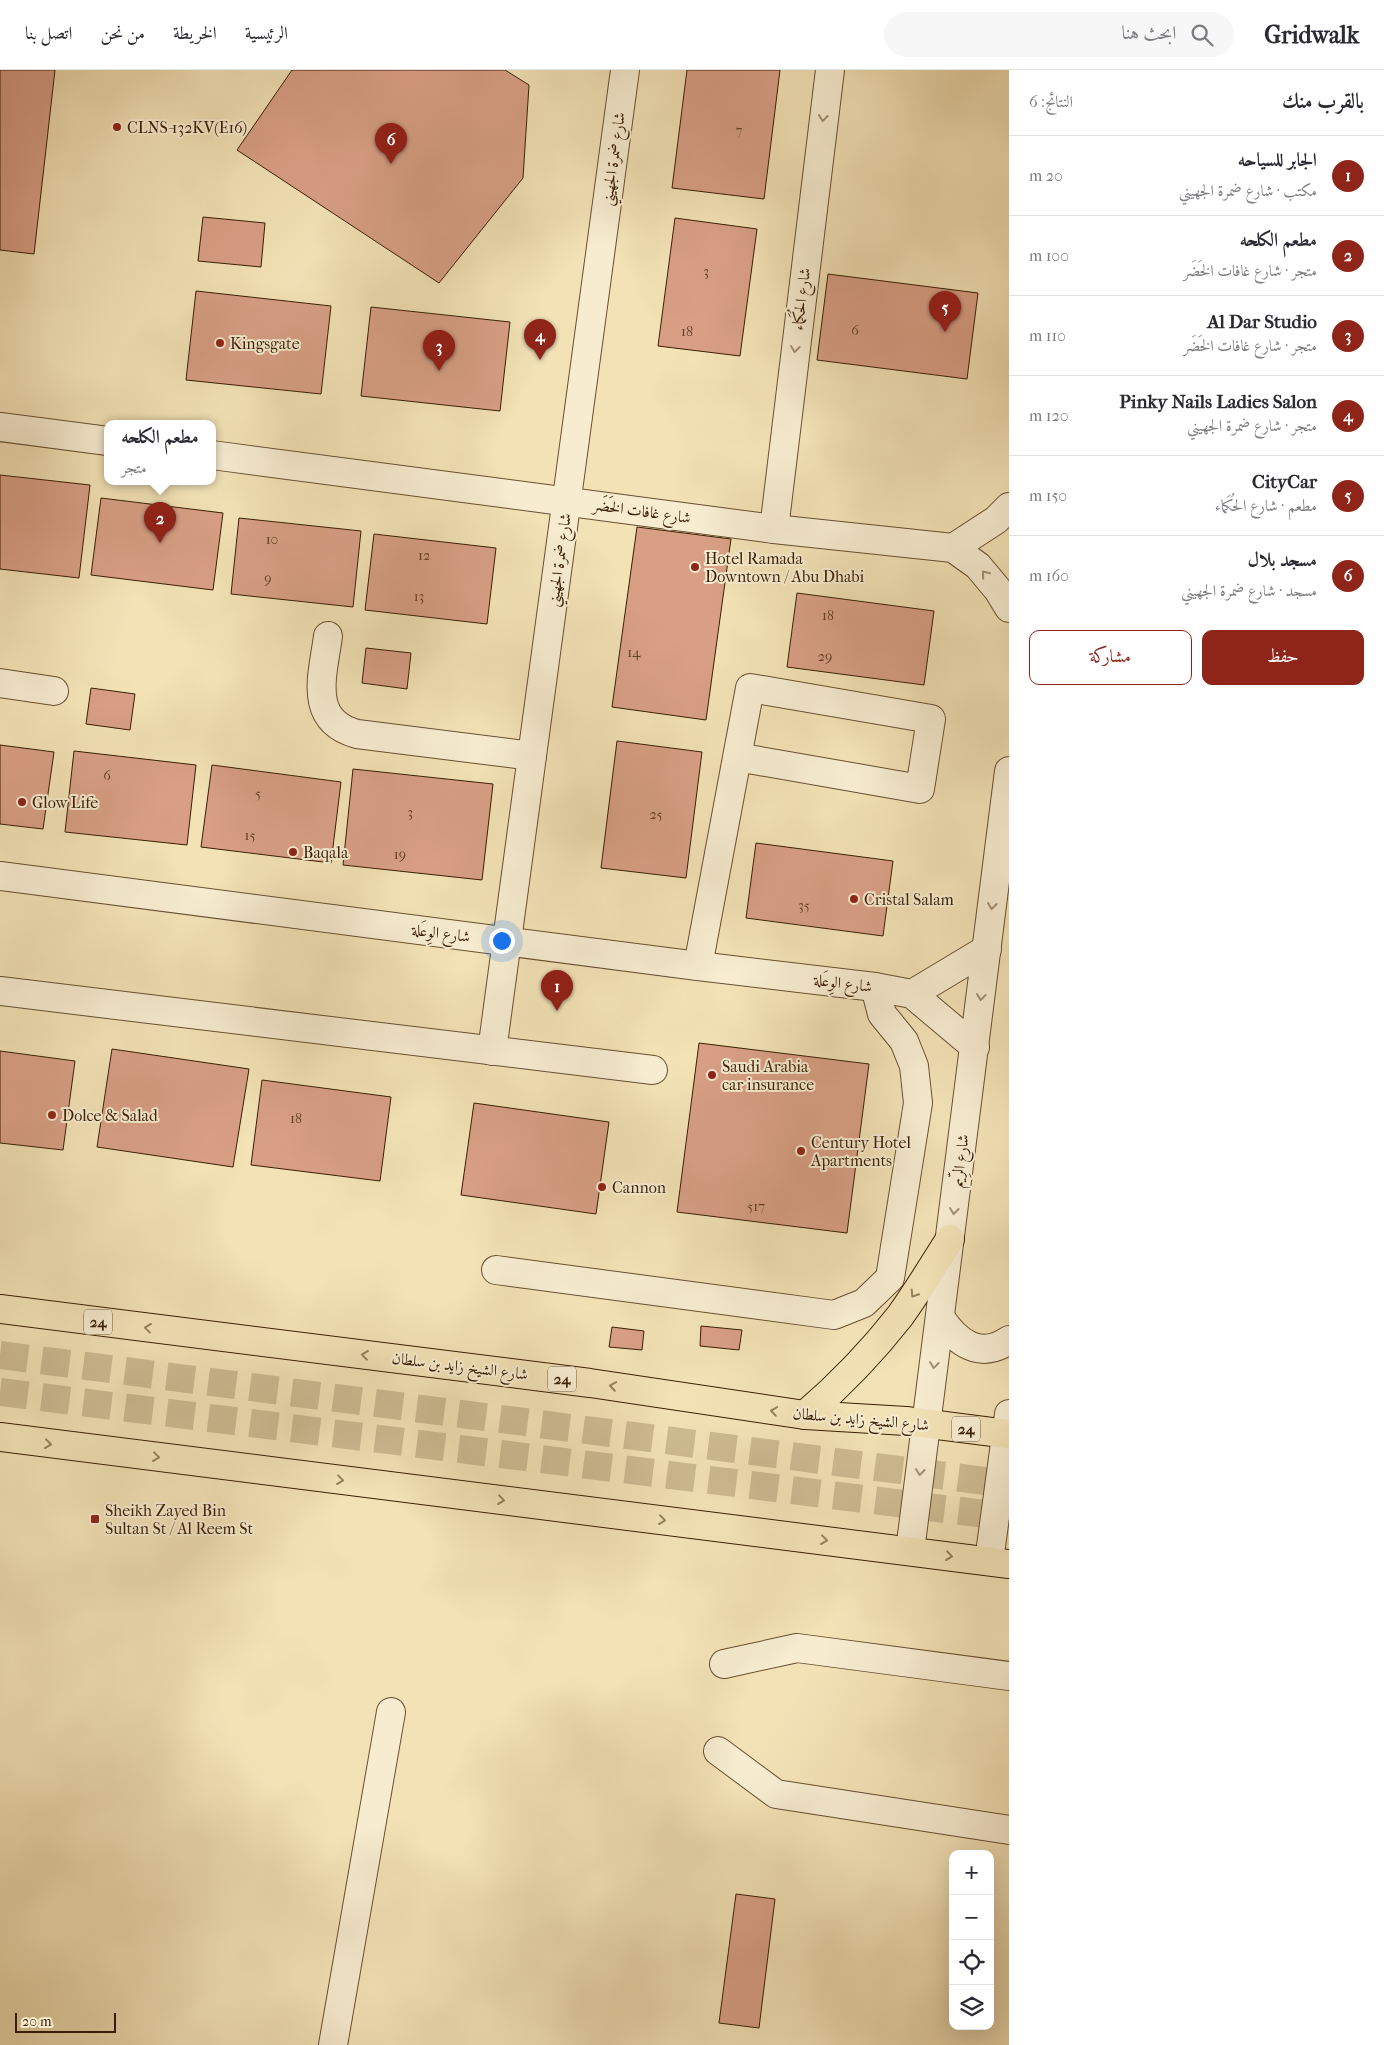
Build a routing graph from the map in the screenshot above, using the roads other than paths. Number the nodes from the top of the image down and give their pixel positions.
1 (625, 70) edge
2 (830, 70) edge
3 (0, 427) edge
4 (104, 440) edge
5 (216, 456) edge
6 (567, 501) junction
7 (1009, 507) edge
8 (774, 528) junction
9 (953, 548) junction
10 (1009, 608) edge
11 (328, 636) dead end
12 (0, 682) edge
13 (54, 691) dead end
14 (532, 756) junction
15 (737, 757) junction
16 (1009, 771) edge
17 (0, 876) edge
18 (507, 942) junction
19 (987, 949) junction
20 (698, 966) junction
21 (875, 987) junction
22 (0, 991) edge
23 (912, 994) junction
24 (975, 1046) junction
25 (492, 1051) junction
26 (653, 1070) dead end
27 (950, 1239) junction
28 (496, 1270) dead end
29 (0, 1309) edge
30 (940, 1316) junction
31 (1009, 1340) edge
32 (805, 1416) junction
33 (927, 1424) junction
34 (1008, 1427) edge
35 (0, 1437) edge
36 (910, 1551) junction
37 (999, 1563) edge
38 (724, 1664) dead end
39 (1009, 1676) edge
40 (391, 1712) dead end
41 (718, 1751) dead end
42 (1009, 1830) edge
43 (333, 2045) edge

1 - 6 street, شارع ضمرة الجهيني
2 -> 8 street, شارع الحُكَماء
3 - 4 street
5 - 6 street, شارع غافات الخَضَر
6 - 8 street, شارع غافات الخَضَر
6 - 14 street, شارع ضمرة الجهيني
7 - 9 street
8 - 9 street, شارع غافات الخَضَر
10 -> 9 street, شارع غافات الخَضَر
11 - 14 street
12 - 13 street
14 - 18 street, شارع ضمرة الجهيني
15 - 15 street
15 - 20 street
16 -> 19 street, شارع الرِّيم
17 - 18 street, شارع الوِعَلة
18 - 20 street, شارع الوِعَلة
18 - 25 street, شارع ضمرة الجهيني
19 - 23 street
19 -> 24 street, شارع الرِّيم
20 - 21 street, شارع الوِعَلة
21 - 23 street, شارع الوِعَلة
21 - 28 street
22 - 25 street
23 - 24 street, شارع الوِعَلة
24 -> 27 street, شارع الرِّيم
25 - 26 street
27 - 30 street, شارع الرِّيم
27 -> 32 main road
32 -> 29 main road, شارع الشيخ زايد بن سلطان / 24
30 - 31 street
30 -> 33 street, شارع الرِّيم
32 - 33 main road, شارع الشيخ زايد بن سلطان / 24
33 - 34 main road, شارع الشيخ زايد بن سلطان / 24
33 -> 36 street, شارع الرِّيم
34 - 37 street
35 -> 36 main road
36 -> 37 main road
38 - 39 street
40 - 43 street
41 - 42 street

